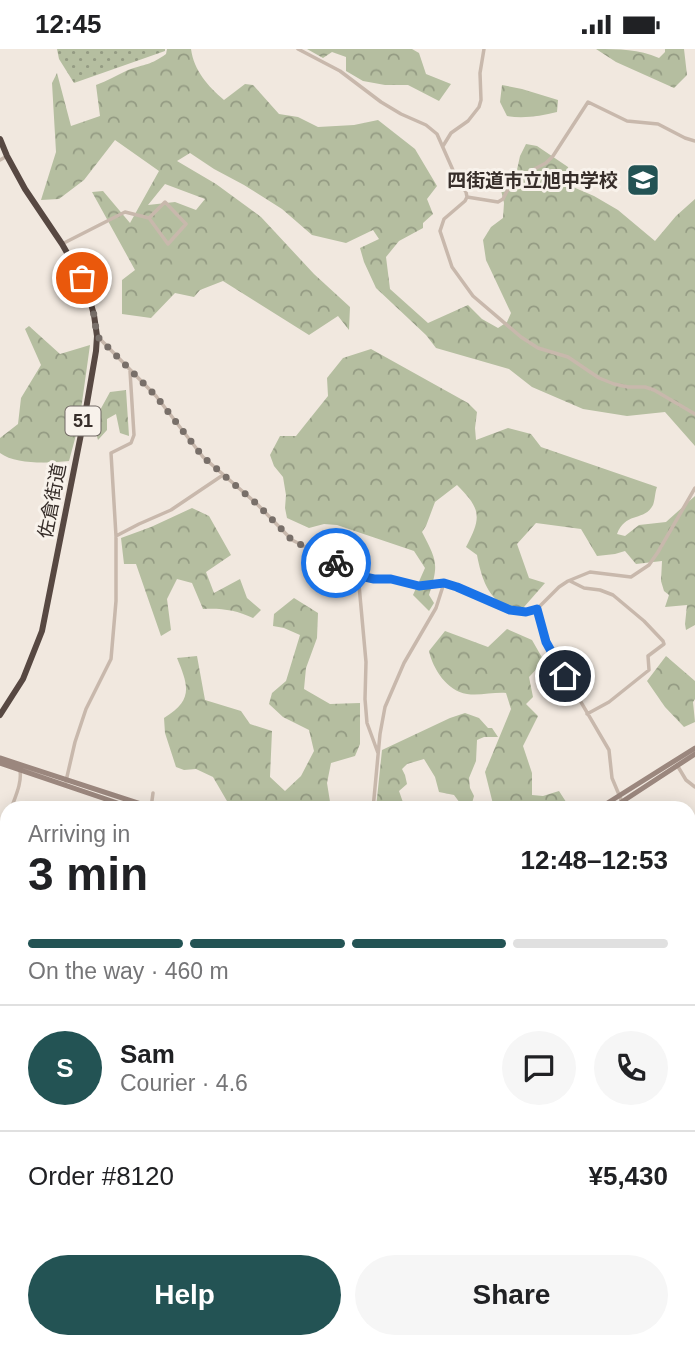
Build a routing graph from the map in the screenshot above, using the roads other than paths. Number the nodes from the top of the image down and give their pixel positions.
1 (298, 49) edge
2 (484, 49) edge
3 (0, 139) edge
4 (695, 141) edge
5 (443, 146) junction
6 (4, 158) edge
7 (467, 197) junction
8 (149, 218) junction
9 (62, 244) junction
10 (97, 336) junction
11 (130, 370) junction
12 (695, 414) edge
13 (223, 475) junction
14 (695, 488) edge
15 (116, 536) junction
16 (358, 574) junction
17 (568, 580) junction
18 (444, 583) junction
19 (537, 609) junction
20 (0, 715) edge
21 (587, 715) junction
22 (695, 748) edge
23 (695, 754) edge
24 (378, 755) junction
25 (0, 760) edge
26 (677, 765) junction
27 (19, 769) junction
28 (32, 774) junction
29 (65, 778) junction
30 (20, 781) junction
31 (695, 787) edge
32 (72, 788) junction
33 (153, 793) dead end
34 (620, 799) junction
35 (14, 801) edge
36 (111, 801) edge
37 (132, 801) edge
38 (153, 801) edge
39 (374, 801) edge
40 (616, 801) edge

1 - 5 street
2 - 5 street
3 - 6 highway, 佐倉街道 / 51
4 - 7 street
5 - 7 street
6 - 9 highway, 佐倉街道 / 51
7 - 12 street
8 - 8 street
8 - 9 street
9 - 10 highway, 佐倉街道 / 51
10 - 11 street
10 - 20 highway, 佐倉街道 / 51
11 - 13 street
11 - 15 street
13 - 15 street
13 - 16 street
14 - 17 street
15 - 29 street
16 - 18 street
16 - 24 street
17 - 19 street
17 - 21 street
18 - 19 street
18 - 24 street
19 - 21 street
21 - 34 street
22 - 34 street
23 - 26 street
24 - 39 street
25 - 27 street
25 - 29 street
26 - 31 street
26 - 34 street
27 - 28 street
27 - 30 street
28 - 30 street
28 - 32 street
29 - 32 street
29 - 37 street
30 - 35 street
32 - 36 street
33 - 38 street
34 - 40 street

